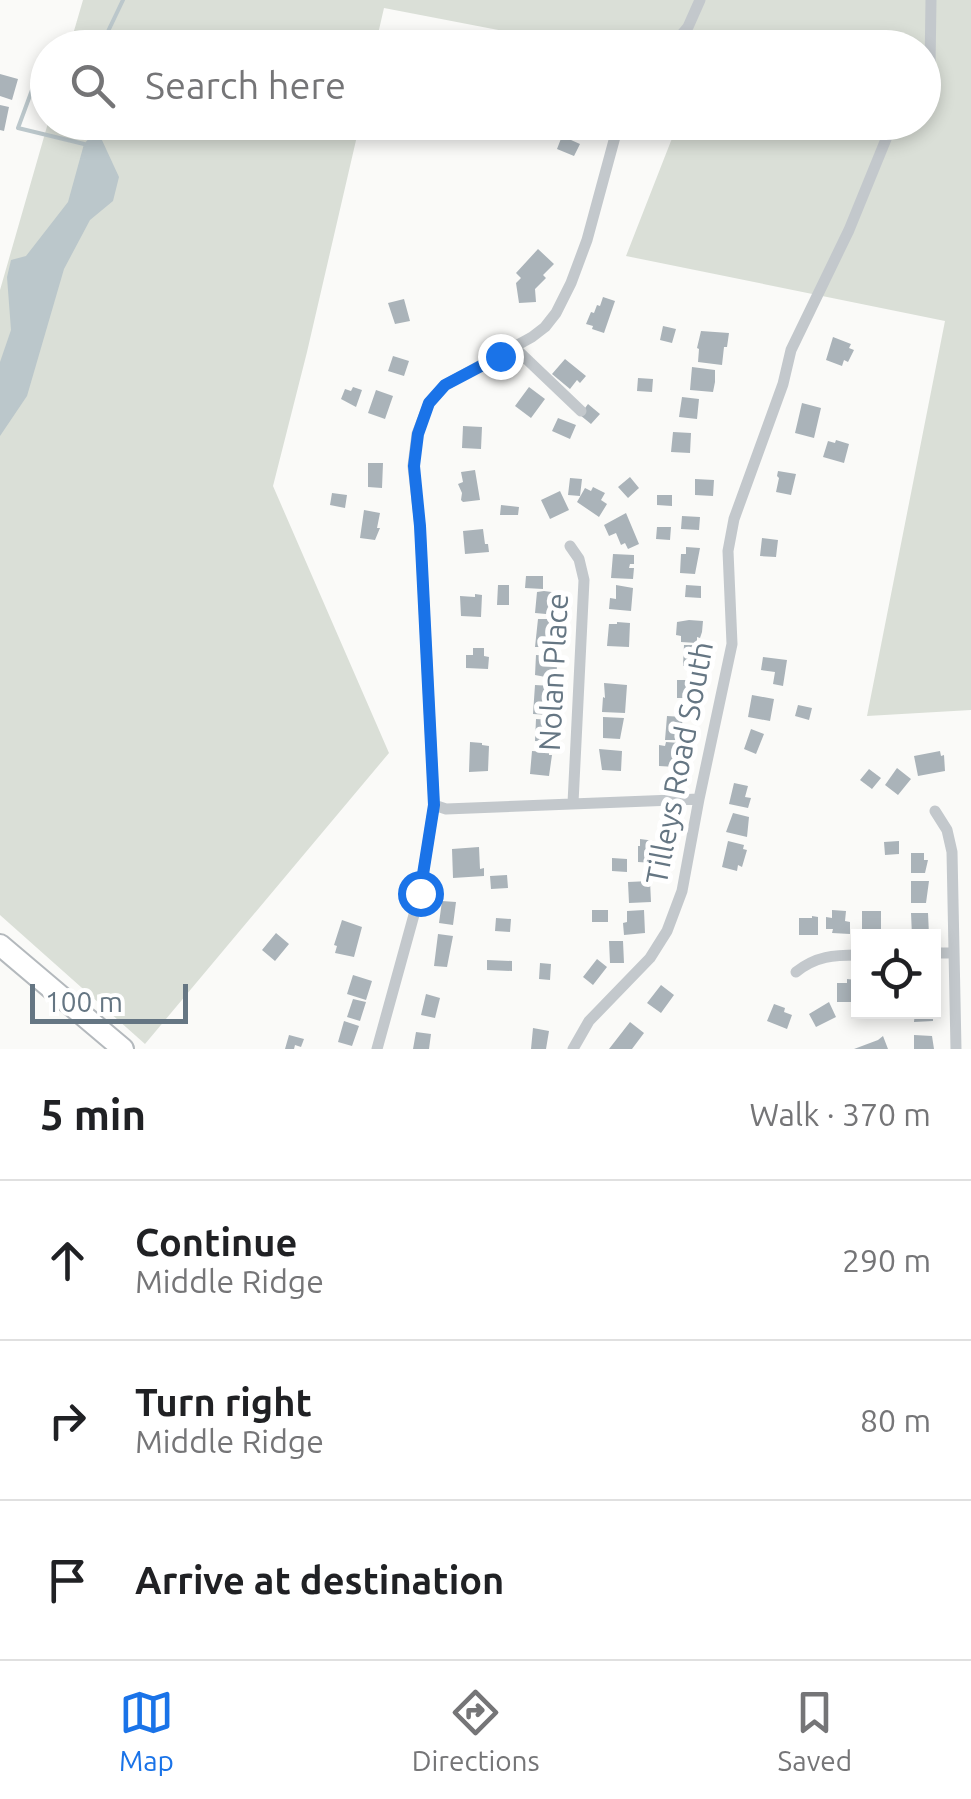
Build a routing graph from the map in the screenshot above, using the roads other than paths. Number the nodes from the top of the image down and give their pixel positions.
1 (700, 0) edge
2 (931, 0) edge
3 (685, 30) edge
4 (931, 30) edge
5 (614, 140) edge
6 (886, 140) edge
7 (515, 348) junction
8 (581, 411) dead end
9 (570, 546) dead end
10 (698, 798) junction
11 (573, 803) junction
12 (434, 805) junction
13 (935, 811) dead end
14 (0, 936) edge
15 (0, 945) edge
16 (954, 952) junction
17 (941, 953) edge
18 (851, 955) edge
19 (29, 969) junction
20 (796, 972) dead end
21 (123, 1049) edge
22 (377, 1049) edge
23 (573, 1049) edge
24 (956, 1049) edge

1 - 3 street
2 - 4 street
5 - 7 street
6 - 10 street, Tilleys Road South
7 - 8 street
7 - 12 street
9 - 11 street, Nolan Place
10 - 11 street
10 - 23 street, Tilleys Road South
11 - 12 street
12 - 22 street
13 - 16 street
14 - 19 highway
15 - 19 highway
16 - 17 street
16 - 24 street
18 - 20 street
19 - 21 highway

